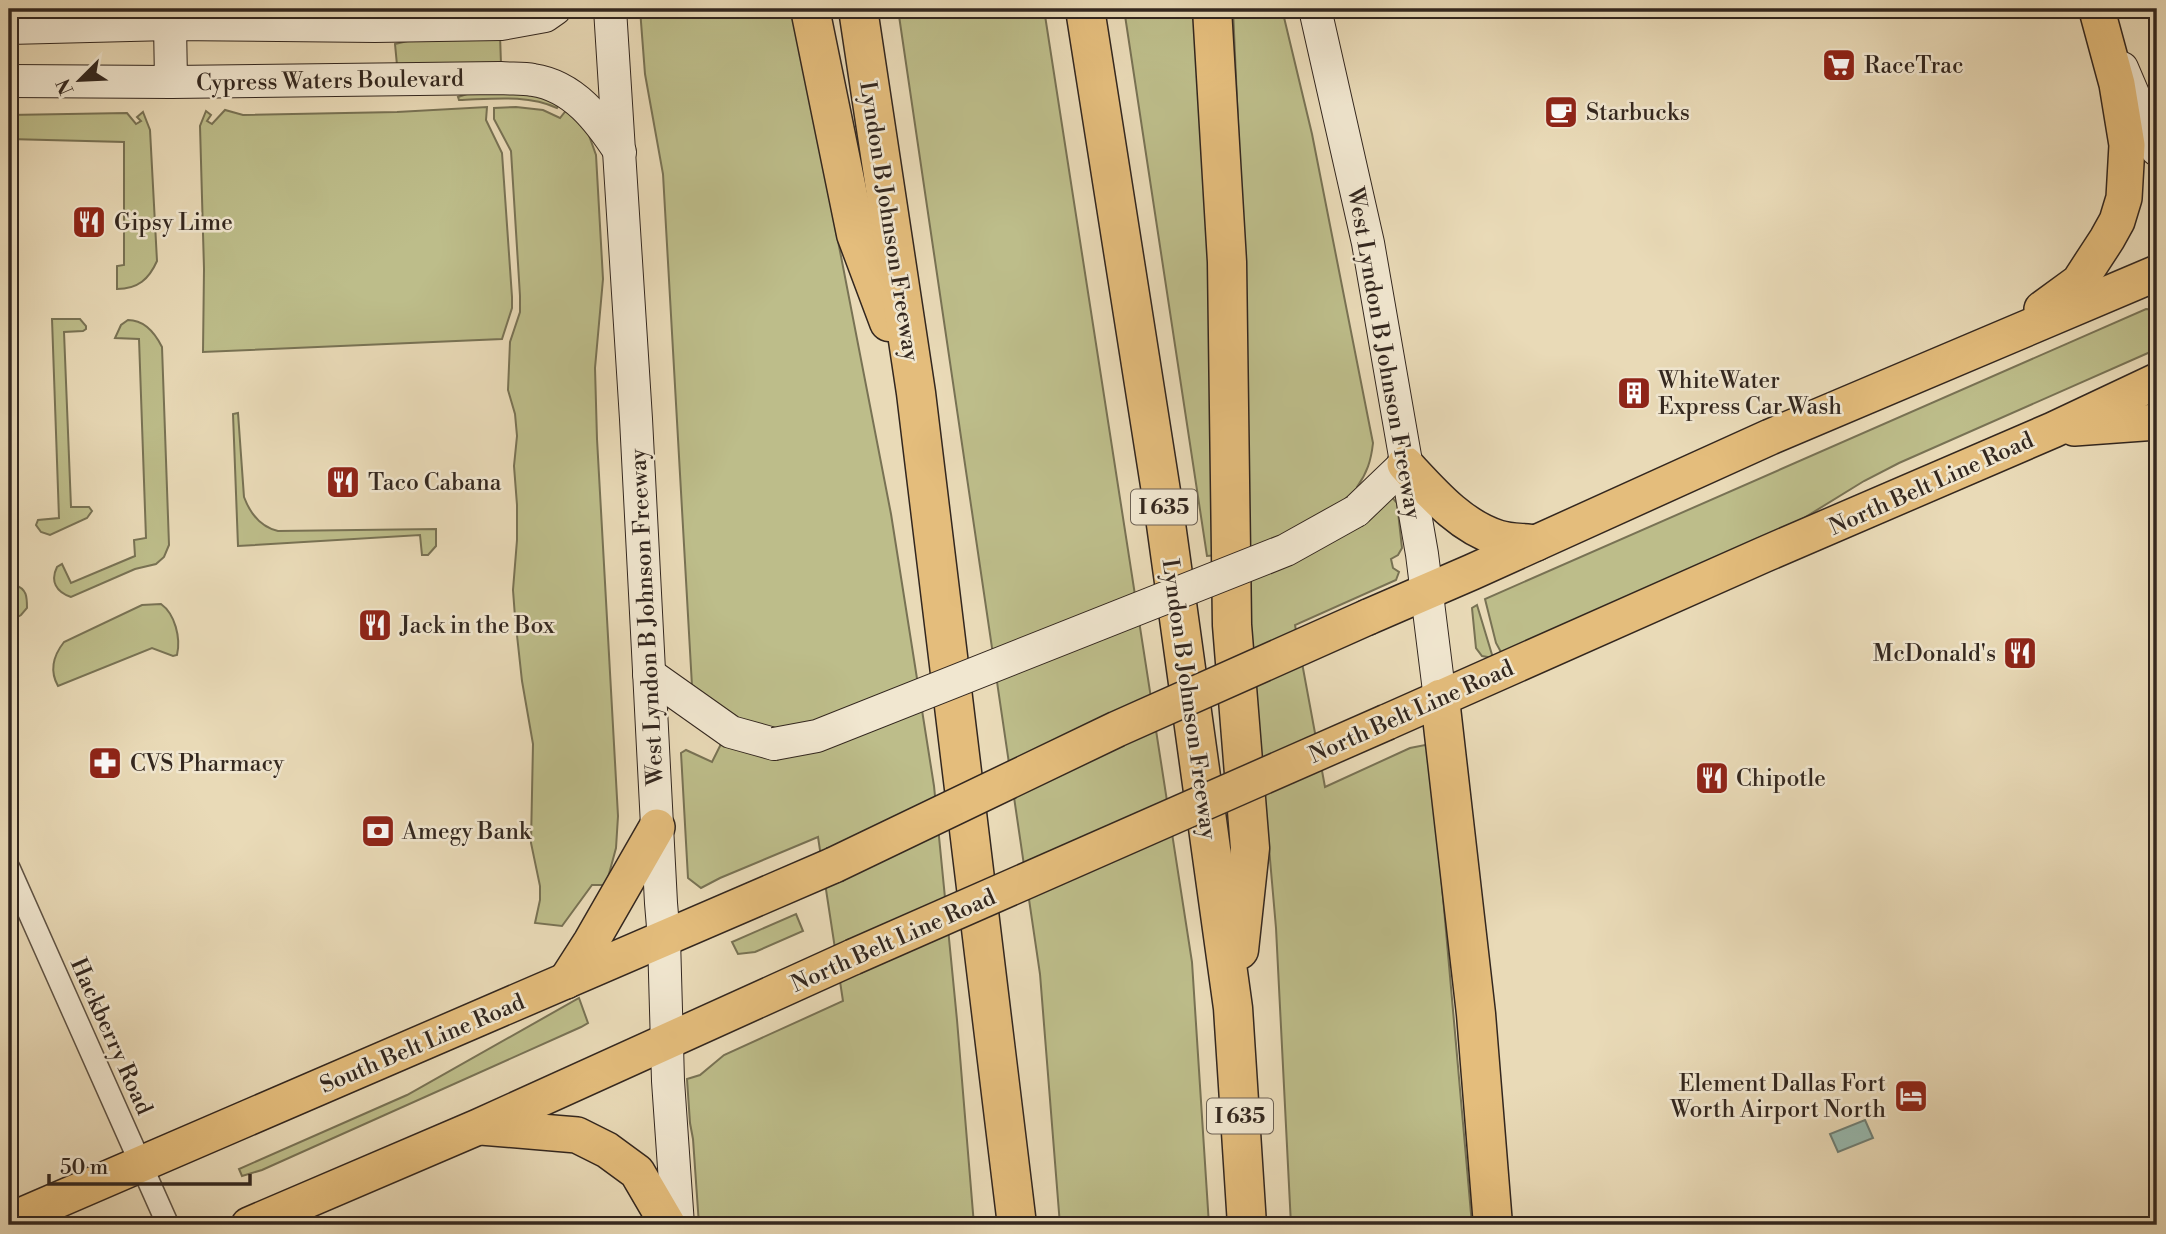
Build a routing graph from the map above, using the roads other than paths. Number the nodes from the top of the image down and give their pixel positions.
1 (555, 9) edge
2 (610, 9) edge
3 (810, 9) edge
4 (858, 9) edge
5 (1085, 9) edge
6 (1212, 9) edge
7 (1314, 9) edge
8 (2097, 12) edge
9 (170, 24) junction
10 (9, 28) edge
11 (9, 81) edge
12 (171, 82) junction
13 (2157, 150) edge
14 (621, 153) junction
15 (2157, 273) edge
16 (2011, 336) junction
17 (2157, 381) edge
18 (916, 393) junction
19 (2157, 422) edge
20 (2053, 430) junction
21 (1405, 464) junction
22 (1536, 543) junction
23 (1427, 592) junction
24 (649, 674) junction
25 (1440, 699) junction
26 (657, 827) junction
27 (9, 868) edge
28 (664, 939) junction
29 (566, 981) junction
30 (1233, 1007) junction
31 (666, 1042) junction
32 (478, 1127) junction
33 (140, 1164) junction
34 (9, 1221) edge
35 (168, 1225) edge
36 (249, 1225) edge
37 (668, 1225) edge
38 (678, 1225) edge
39 (1017, 1225) edge
40 (1247, 1225) edge
41 (1493, 1225) edge

1 - 9 main road
2 - 14 main road, West Lyndon B Johnson Freeway
3 - 18 highway
4 - 18 highway, Lyndon B Johnson Freeway
5 - 30 highway, Lyndon B Johnson Freeway / I 635
6 - 30 highway
7 - 21 main road, West Lyndon B Johnson Freeway
8 - 13 main road
8 - 16 main road
9 - 10 main road
9 - 12 main road
11 - 12 main road, Cypress Waters Boulevard
12 - 14 main road, Cypress Waters Boulevard
14 - 24 main road, West Lyndon B Johnson Freeway
15 - 16 main road
16 - 22 main road
17 - 20 main road, North Belt Line Road
18 - 39 highway, Lyndon B Johnson Freeway
19 - 20 main road
20 - 25 main road, North Belt Line Road
21 - 22 main road
21 - 23 main road, West Lyndon B Johnson Freeway
21 - 24 main road, bridge
22 - 23 main road
23 - 25 main road, West Lyndon B Johnson Freeway
23 - 28 main road, South Belt Line Road, bridge
24 - 26 main road, West Lyndon B Johnson Freeway
25 - 31 main road, North Belt Line Road, bridge
25 - 41 highway
26 - 28 main road, West Lyndon B Johnson Freeway
26 - 29 main road
27 - 33 street, Hackberry Road
28 - 29 main road, South Belt Line Road
28 - 31 main road, West Lyndon B Johnson Freeway
29 - 33 main road, South Belt Line Road
30 - 40 highway, Lyndon B Johnson Freeway / I 635
31 - 32 main road
31 - 38 main road, West Lyndon B Johnson Freeway
32 - 36 main road
32 - 37 main road
33 - 34 main road, South Belt Line Road
33 - 35 street, Hackberry Road

